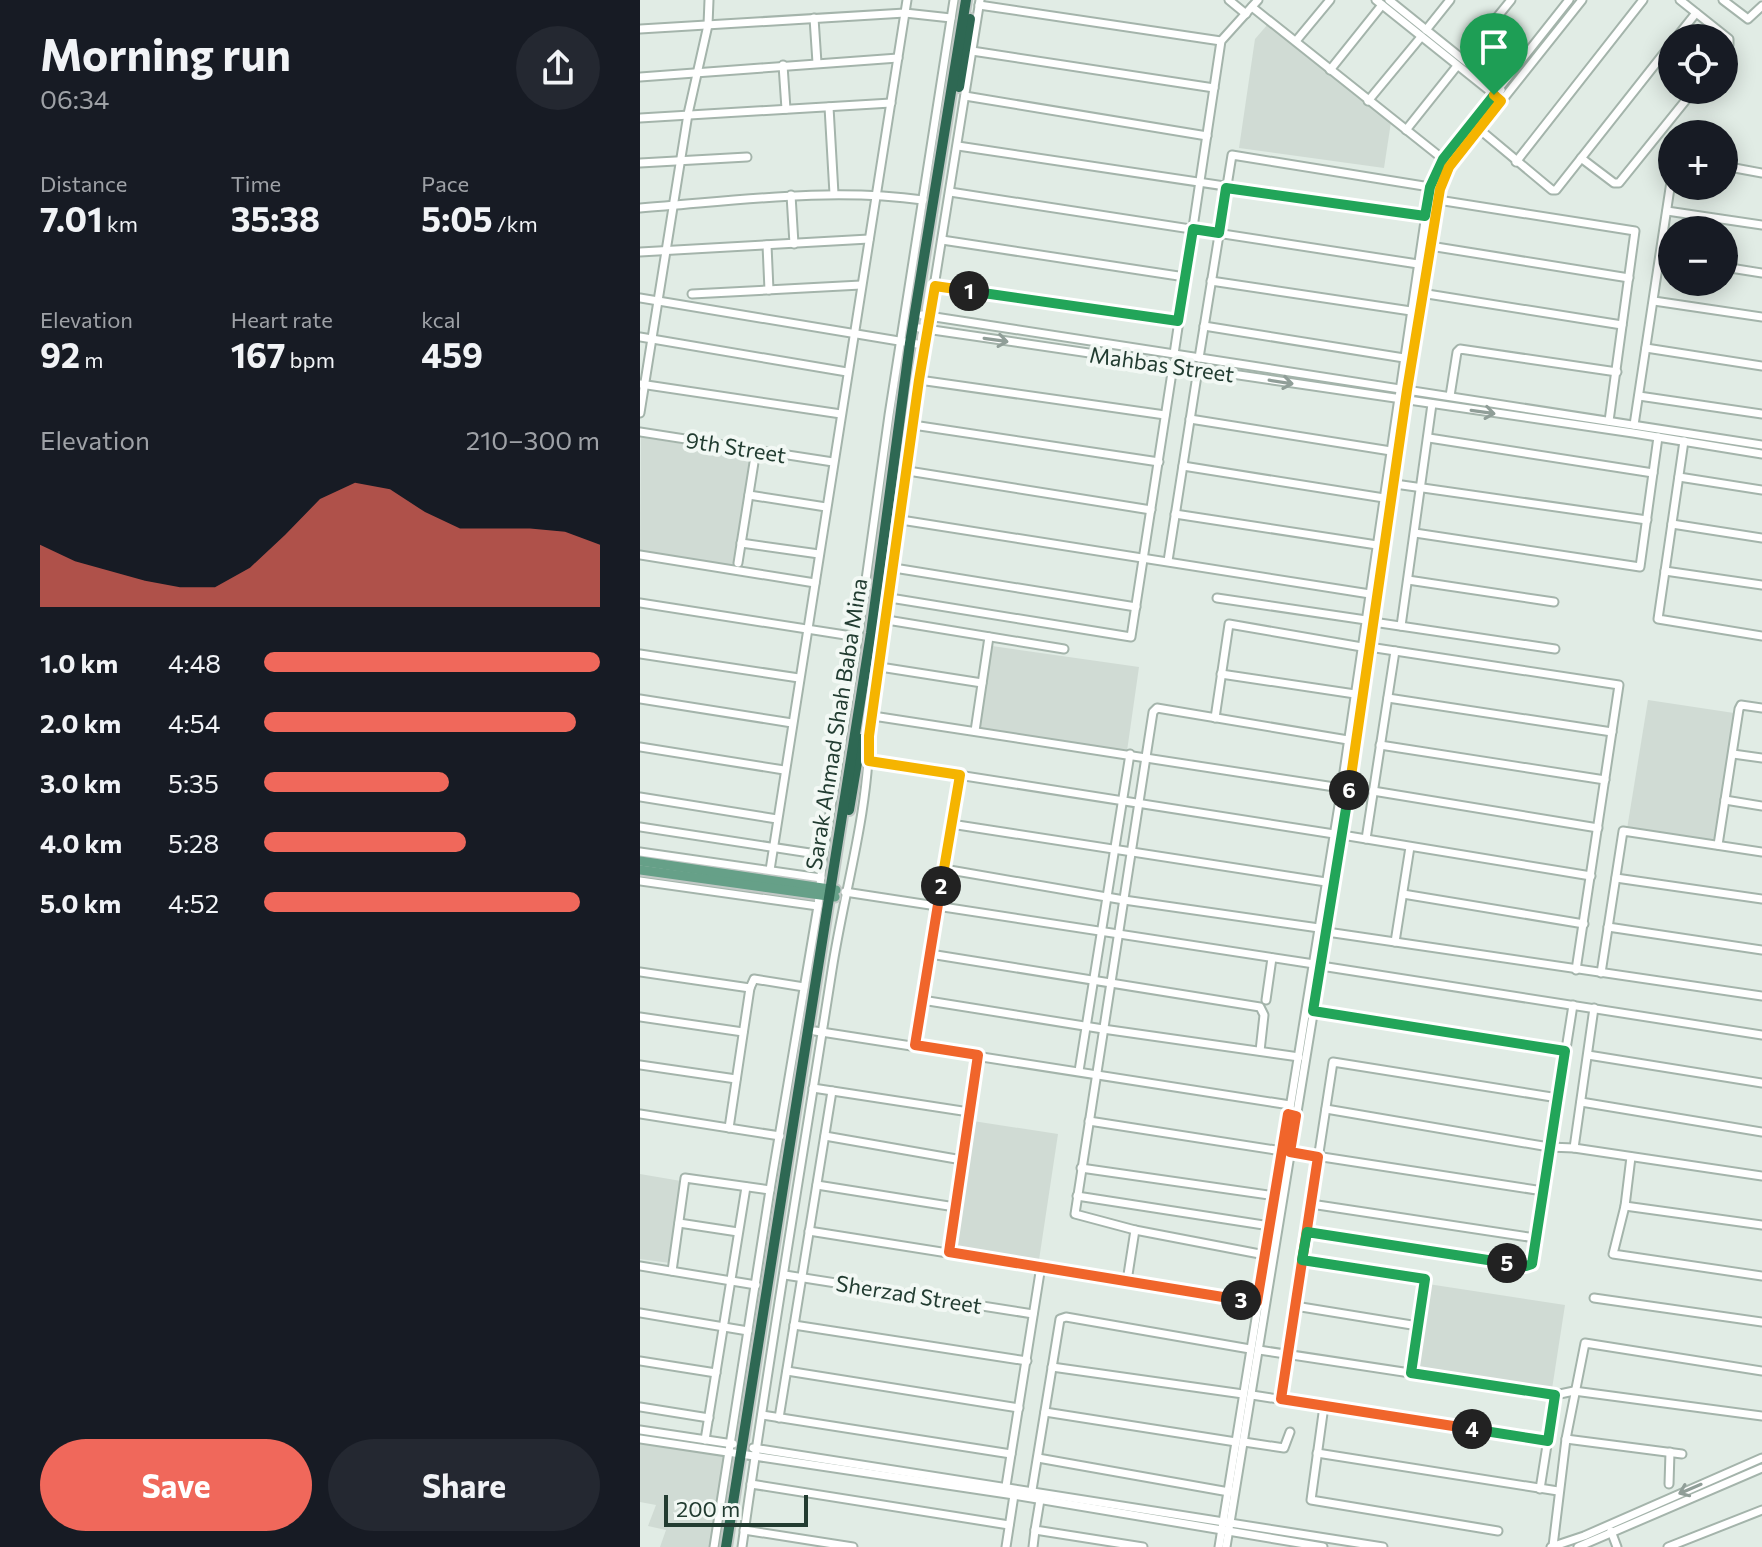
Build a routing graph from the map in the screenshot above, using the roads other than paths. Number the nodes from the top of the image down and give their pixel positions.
1 (709, 0) edge
2 (907, 0) edge
3 (954, 0) edge
4 (966, 0) edge
5 (1230, 0) edge
6 (1330, 0) edge
7 (1450, 0) edge
8 (1511, 0) edge
9 (1569, 0) edge
10 (1582, 0) edge
11 (1643, 0) edge
12 (1680, 0) edge
13 (1723, 0) edge
14 (977, 2) edge
15 (1382, 2) edge
16 (1762, 6) edge
17 (1252, 7) edge
18 (905, 13) junction
19 (1696, 13) junction
20 (814, 18) junction
21 (951, 18) junction
22 (1687, 24) edge
23 (1710, 24) edge
24 (708, 25) junction
25 (640, 29) edge
26 (1424, 34) junction
27 (1221, 41) junction
28 (1296, 41) junction
29 (972, 51) junction
30 (898, 58) junction
31 (1658, 60) edge
32 (1460, 62) junction
33 (817, 63) junction
34 (783, 65) junction
35 (1330, 70) junction
36 (698, 73) junction
37 (640, 77) edge
38 (1214, 88) junction
39 (1500, 95) junction
40 (965, 96) junction
41 (1368, 101) junction
42 (891, 103) junction
43 (1683, 104) edge
44 (829, 107) junction
45 (786, 109) junction
46 (688, 114) junction
47 (640, 118) edge
48 (1479, 129) junction
49 (1406, 130) junction
50 (1207, 136) junction
51 (958, 146) junction
52 (747, 157) dead end
53 (1581, 158) junction
54 (1443, 159) junction
55 (681, 160) junction
56 (1516, 162) junction
57 (640, 163) edge
58 (1738, 169) edge
59 (1762, 173) edge
60 (1200, 184) junction
61 (1430, 187) junction
62 (1226, 188) junction
63 (950, 192) junction
64 (834, 194) junction
65 (877, 194) junction
66 (791, 195) junction
67 (923, 200) junction
68 (1438, 200) junction
69 (1669, 200) edge
70 (674, 205) junction
71 (640, 208) edge
72 (1667, 211) junction
73 (1425, 216) junction
74 (1666, 216) edge
75 (1762, 225) edge
76 (1193, 229) junction
77 (1219, 233) junction
78 (869, 239) junction
79 (942, 240) junction
80 (794, 244) junction
81 (767, 245) junction
82 (1430, 246) junction
83 (667, 250) junction
84 (640, 252) edge
85 (1418, 264) junction
86 (1738, 269) edge
87 (1658, 272) edge
88 (1762, 273) edge
89 (1185, 277) junction
90 (1629, 278) junction
91 (1211, 281) junction
92 (861, 285) junction
93 (935, 286) junction
94 (769, 290) junction
95 (1419, 293) junction
96 (692, 294) dead end
97 (640, 298) edge
98 (659, 301) junction
99 (1654, 301) junction
100 (1411, 311) junction
101 (926, 316) junction
102 (1762, 317) edge
103 (1178, 321) junction
104 (1622, 325) junction
105 (1204, 326) junction
106 (923, 329) junction
107 (853, 333) junction
108 (640, 337) edge
109 (653, 339) junction
110 (909, 342) junction
111 (1646, 348) junction
112 (1155, 351) junction
113 (1174, 354) junction
114 (1199, 358) junction
115 (1404, 358) junction
116 (1154, 363) junction
117 (1173, 366) junction
118 (1762, 366) edge
119 (1198, 369) junction
120 (847, 372) junction
121 (1617, 372) junction
122 (919, 380) junction
123 (642, 385) edge
124 (1403, 390) junction
125 (1450, 396) junction
126 (1639, 396) junction
127 (1402, 400) junction
128 (1432, 404) junction
129 (640, 413) edge
130 (841, 414) junction
131 (1762, 414) edge
132 (1165, 415) junction
133 (1190, 419) junction
134 (1609, 421) junction
135 (913, 425) junction
136 (1634, 425) junction
137 (640, 432) edge
138 (1658, 437) junction
139 (1429, 438) junction
140 (1684, 441) junction
141 (1762, 445) edge
142 (756, 450) junction
143 (1391, 451) junction
144 (1762, 454) edge
145 (833, 462) junction
146 (1159, 462) junction
147 (1183, 466) junction
148 (908, 471) junction
149 (1653, 473) junction
150 (1679, 477) junction
151 (1395, 484) junction
152 (1422, 488) junction
153 (1762, 490) edge
154 (749, 495) junction
155 (1384, 498) junction
156 (826, 507) junction
157 (1151, 510) junction
158 (1175, 514) junction
159 (901, 520) junction
160 (1647, 520) junction
161 (1672, 524) junction
162 (1415, 533) junction
163 (1762, 538) edge
164 (741, 543) junction
165 (1377, 545) junction
166 (819, 554) junction
167 (640, 555) edge
168 (1144, 557) junction
169 (1168, 561) junction
170 (738, 563) dead end
171 (894, 568) junction
172 (1665, 571) junction
173 (1408, 580) junction
174 (815, 583) junction
175 (1762, 585) edge
176 (1370, 594) junction
177 (890, 598) junction
178 (1217, 598) dead end
179 (1554, 602) dead end
180 (640, 603) edge
181 (1136, 607) junction
182 (887, 620) junction
183 (1369, 621) junction
184 (1401, 626) junction
185 (807, 629) junction
186 (1762, 636) edge
187 (858, 637) junction
188 (989, 637) junction
189 (1366, 647) junction
190 (1064, 649) dead end
191 (1555, 649) dead end
192 (1395, 651) junction
193 (640, 654) edge
194 (880, 667) junction
195 (1221, 674) junction
196 (799, 678) junction
197 (982, 683) junction
198 (1355, 694) junction
199 (1388, 698) junction
200 (640, 699) edge
201 (1762, 708) edge
202 (873, 716) junction
203 (1215, 718) junction
204 (792, 723) junction
205 (975, 731) junction
206 (1612, 732) junction
207 (1348, 740) junction
208 (1380, 745) junction
209 (640, 747) edge
210 (1130, 754) junction
211 (1733, 754) junction
212 (1146, 757) junction
213 (1762, 758) edge
214 (869, 761) junction
215 (784, 770) junction
216 (960, 775) junction
217 (1605, 780) junction
218 (1341, 788) junction
219 (1373, 791) junction
220 (640, 797) edge
221 (1725, 800) junction
222 (1122, 802) junction
223 (1138, 804) junction
224 (1762, 806) edge
225 (777, 819) junction
226 (951, 824) junction
227 (640, 827) edge
228 (1598, 828) junction
229 (1338, 835) junction
230 (1366, 839) junction
231 (1718, 845) junction
232 (1410, 847) junction
233 (772, 849) junction
234 (1115, 849) junction
235 (1132, 851) junction
236 (640, 852) edge
237 (1762, 852) edge
238 (823, 855) junction
239 (640, 861) edge
240 (944, 869) junction
241 (640, 870) edge
242 (770, 870) junction
243 (1591, 876) junction
244 (1616, 878) junction
245 (640, 881) edge
246 (1326, 882) junction
247 (828, 892) junction
248 (1403, 894) junction
249 (1107, 897) junction
250 (1762, 899) edge
251 (1124, 900) junction
252 (938, 905) junction
253 (1584, 924) junction
254 (1608, 927) junction
255 (1102, 930) junction
256 (1323, 930) junction
257 (1120, 933) junction
258 (1395, 942) junction
259 (1762, 950) edge
260 (930, 954) junction
261 (1272, 958) junction
262 (1317, 965) junction
263 (1576, 970) junction
264 (640, 972) edge
265 (1601, 973) junction
266 (1094, 980) junction
267 (1111, 983) junction
268 (804, 987) junction
269 (750, 988) junction
270 (1762, 996) edge
271 (922, 1000) junction
272 (1266, 1000) dead end
273 (1573, 1005) junction
274 (1594, 1008) junction
275 (1313, 1011) junction
276 (640, 1017) edge
277 (1086, 1027) junction
278 (1103, 1029) junction
279 (819, 1031) junction
280 (743, 1032) junction
281 (1762, 1035) edge
282 (915, 1045) junction
283 (1260, 1051) junction
284 (1565, 1051) junction
285 (978, 1055) junction
286 (1588, 1055) junction
287 (1299, 1057) junction
288 (814, 1062) junction
289 (640, 1065) edge
290 (1079, 1071) junction
291 (1096, 1074) junction
292 (736, 1079) junction
293 (1762, 1083) edge
294 (813, 1088) junction
295 (832, 1091) junction
296 (1558, 1098) junction
297 (1581, 1102) junction
298 (1290, 1105) junction
299 (1326, 1109) junction
300 (969, 1112) junction
301 (640, 1114) edge
302 (1292, 1115) junction
303 (1089, 1121) junction
304 (729, 1128) junction
305 (1762, 1132) edge
306 (780, 1136) junction
307 (825, 1136) junction
308 (1549, 1147) junction
309 (1574, 1148) junction
310 (1286, 1152) junction
311 (1318, 1157) junction
312 (1631, 1157) junction
313 (962, 1160) junction
314 (1081, 1168) junction
315 (1762, 1176) edge
316 (817, 1185) junction
317 (746, 1187) junction
318 (770, 1190) junction
319 (1543, 1191) junction
320 (1077, 1196) junction
321 (1275, 1196) junction
322 (1311, 1204) junction
323 (1625, 1206) junction
324 (955, 1207) junction
325 (679, 1223) junction
326 (1762, 1225) edge
327 (1270, 1226) junction
328 (1135, 1230) junction
329 (809, 1231) junction
330 (738, 1232) junction
331 (1307, 1232) junction
332 (1535, 1238) junction
333 (949, 1252) junction
334 (1265, 1255) junction
335 (1302, 1260) junction
336 (640, 1266) edge
337 (1041, 1266) junction
338 (672, 1271) junction
339 (785, 1275) junction
340 (1762, 1276) edge
341 (803, 1278) junction
342 (730, 1280) junction
343 (1127, 1281) junction
344 (756, 1285) junction
345 (1594, 1298) dead end
346 (1257, 1302) junction
347 (1295, 1306) junction
348 (640, 1313) edge
349 (1033, 1314) junction
350 (1762, 1322) edge
351 (794, 1325) junction
352 (1418, 1326) junction
353 (723, 1327) junction
354 (748, 1331) junction
355 (1254, 1349) junction
356 (1288, 1354) junction
357 (640, 1361) edge
358 (1027, 1361) junction
359 (1052, 1367) junction
360 (787, 1371) junction
361 (1762, 1371) edge
362 (716, 1373) junction
363 (1411, 1373) junction
364 (1574, 1391) junction
365 (1247, 1395) junction
366 (1555, 1395) junction
367 (1281, 1399) junction
368 (1324, 1406) junction
369 (640, 1407) edge
370 (1019, 1408) junction
371 (1045, 1412) junction
372 (762, 1415) junction
373 (1762, 1416) edge
374 (709, 1418) junction
375 (779, 1418) junction
376 (640, 1430) edge
377 (1290, 1432) dead end
378 (640, 1439) edge
379 (1566, 1439) junction
380 (705, 1440) junction
381 (1548, 1441) junction
382 (1240, 1442) junction
383 (730, 1448) junction
384 (748, 1451) junction
385 (1670, 1452) junction
386 (1317, 1453) junction
387 (1011, 1454) junction
388 (1682, 1454) dead end
389 (1038, 1458) junction
390 (1762, 1458) edge
391 (1762, 1468) edge
392 (751, 1484) junction
393 (1669, 1484) dead end
394 (1006, 1486) junction
395 (994, 1488) junction
396 (1540, 1489) junction
397 (1032, 1490) junction
398 (1558, 1491) junction
399 (1229, 1492) junction
400 (1014, 1495) junction
401 (1040, 1500) junction
402 (1762, 1510) edge
403 (1009, 1525) junction
404 (1226, 1526) junction
405 (1610, 1529) junction
406 (744, 1530) junction
407 (1035, 1530) junction
408 (1498, 1531) dead end
409 (1584, 1543) edge
410 (1312, 1546) edge
411 (714, 1547) edge
412 (726, 1547) edge
413 (733, 1547) edge
414 (742, 1547) edge
415 (853, 1547) edge
416 (1006, 1547) edge
417 (1033, 1547) edge
418 (1143, 1547) edge
419 (1219, 1547) edge
420 (1226, 1547) edge
421 (1323, 1547) edge
422 (1383, 1547) edge
423 (1552, 1547) edge
424 (1617, 1547) edge
425 (1668, 1547) edge

1 - 24 street
2 - 18 street
3 - 21 street
4 - 110 highway
5 - 17 street
6 - 28 street
7 - 26 street
8 - 32 street
9 - 39 street
10 - 39 street
11 - 56 street
12 - 19 street
13 - 16 street
14 - 27 street
14 - 29 street
14 - 101 highway
15 - 26 street
15 - 35 street
17 - 27 street
17 - 28 street
18 - 20 street
18 - 21 street
18 - 30 street
19 - 22 street
19 - 23 street
20 - 24 street
20 - 33 street
21 - 67 street
24 - 25 street
24 - 36 street
26 - 32 street
26 - 41 street
27 - 38 street
28 - 35 street
29 - 38 street
29 - 40 street
30 - 33 street
30 - 42 street
31 - 53 street
32 - 39 street
32 - 49 street
33 - 34 street
34 - 36 street
34 - 45 street
35 - 41 street
36 - 37 street
36 - 46 street
38 - 50 street
39 - 48 street
39 - 54 street
40 - 50 street
40 - 51 street
41 - 49 street
42 - 44 street
42 - 65 street
43 - 53 street
44 - 45 street
44 - 64 street
45 - 46 street
46 - 47 street
46 - 55 street
48 - 56 street
48 - 68 street
49 - 54 street
50 - 60 street
51 - 60 street
51 - 63 street
52 - 55 street
53 - 56 street
54 - 61 street
55 - 57 street
55 - 70 street
58 - 59 street
60 - 62 street
60 - 76 street
61 - 62 street
61 - 73 street
62 - 73 street
62 - 77 street
63 - 76 street
63 - 79 street
64 - 65 street
64 - 66 street
65 - 67 street
65 - 78 street
66 - 70 street
66 - 80 street
67 - 110 street
68 - 82 street
68 - 90 street
69 - 72 street
70 - 71 street
70 - 83 street
72 - 74 street
72 - 75 street
73 - 85 street
76 - 77 street
76 - 89 street
77 - 85 street
77 - 91 street
78 - 80 street
78 - 92 street
79 - 89 street
79 - 93 street
80 - 81 street
81 - 83 street
81 - 94 street
82 - 90 street
82 - 95 street
83 - 84 street
83 - 98 street
85 - 95 street
86 - 88 street
87 - 99 street
89 - 103 street
90 - 104 street
91 - 100 street
91 - 105 street
92 - 94 street
92 - 107 street
93 - 101 street
93 - 103 street
94 - 96 street
95 - 100 street
95 - 104 street
95 - 124 street
97 - 98 street
98 - 107 street
98 - 109 street
99 - 102 street
99 - 111 street
100 - 115 street
101 - 106 highway
101 - 112 street, Mahbas Street
103 - 113 street
104 - 121 street
105 - 114 street
105 - 115 street
106 - 110 highway
106 -> 116 street, Mahbas Street
106 - 122 street
107 - 110 street
107 - 120 street
108 - 109 street
109 - 120 street
109 - 123 street
110 - 187 street
110 - 247 highway
111 - 118 street
111 - 126 street
112 - 113 street, Mahbas Street
112 - 116 street
113 - 114 street, Mahbas Street
114 - 124 street, Mahbas Street
115 - 124 street
116 - 117 street, Mahbas Street
117 - 119 street, Mahbas Street
117 - 132 street
119 -> 127 street, Mahbas Street
119 - 133 street
120 - 130 street
121 - 125 street
121 - 134 street
122 - 132 street
122 - 135 street
123 - 129 street
123 - 130 street
124 - 125 street, Mahbas Street
124 - 127 street
125 - 134 street, Mahbas Street
126 - 131 street
126 - 136 street
127 - 128 street, Mahbas Street
127 - 143 street
127 - 151 street
128 -> 138 street, Mahbas Street
128 - 139 street
130 - 145 street
132 - 146 street
133 - 143 street
133 - 147 street
134 - 136 street, Mahbas Street
135 - 146 street
135 - 148 street
136 - 141 street, Mahbas Street
137 - 142 street, 9th Street
138 - 140 street, Mahbas Street
138 - 149 street
139 - 149 street
139 - 152 street
140 - 144 street, Mahbas Street
140 - 150 street
142 - 145 street, 9th Street
142 - 154 street
143 - 155 street
145 - 156 street
146 - 157 street
147 - 155 street
147 - 158 street
148 - 157 street
148 - 159 street
149 - 160 street
150 - 153 street
150 - 161 street
151 - 152 street
151 - 183 street
152 - 160 street
152 - 162 street
154 - 156 street
154 - 164 street
155 - 165 street
156 - 166 street
157 - 168 street
158 - 165 street
158 - 169 street
159 - 168 street
159 - 171 street
160 - 162 street
161 - 163 street
161 - 172 street
162 - 173 street
164 - 166 street
164 - 170 street
165 - 176 street
166 - 174 street
167 - 174 street
168 - 169 street
168 - 181 street
169 - 176 street
171 - 177 street
171 - 181 street
172 - 175 street
172 - 186 street
173 - 179 street
173 - 184 street
174 - 185 street
176 - 183 street
177 - 181 street
177 - 182 street
178 - 183 street
180 - 185 street
182 - 188 street
182 - 194 street
183 - 184 street
183 - 189 street
184 - 191 street
185 - 187 street
185 - 196 street
187 - 238 street
188 - 190 street
188 - 197 street
189 - 192 street
189 - 195 street
189 - 198 street
189 - 229 street
192 - 199 street
192 - 206 street
193 - 196 street
194 - 197 street
194 - 202 street
195 - 198 street
195 - 203 street
196 - 204 street
197 - 205 street
198 - 207 street
199 - 206 street
199 - 208 street
200 - 204 street
201 - 211 street
202 - 205 street
202 - 214 street
203 - 207 street
203 - 212 street
204 - 215 street
205 - 210 street
206 - 217 street
207 - 218 street
208 - 217 street
208 - 219 street
209 - 215 street
210 - 212 street
210 - 222 street
211 - 213 street
211 - 221 street
212 - 218 street
212 - 223 street
214 - 216 street
214 - 247 street
215 - 225 street
216 - 222 street
216 - 226 street
217 - 228 street
218 - 229 street
219 - 228 street
219 - 230 street
220 - 225 street
221 - 224 street
221 - 231 street
222 - 223 street
222 - 234 street
223 - 229 street
223 - 235 street
225 - 233 street
226 - 234 street
226 - 240 street
227 - 233 street
228 - 243 street
229 - 230 street
229 - 246 street
229 - 256 street
230 - 232 street
231 - 237 street
231 - 244 street
232 - 243 street
232 - 248 street
233 - 238 street
233 - 242 street
234 - 235 street
234 - 249 street
235 - 246 street
235 - 251 street
236 - 242 street
238 - 247 street
239 - 247 main road
240 - 249 street
240 - 252 street
241 - 247 main road
242 - 247 street
243 - 253 street
244 - 250 street
244 - 254 street
245 - 247 street
246 - 256 street
247 - 252 street
247 - 268 street
247 - 279 highway
247 - 384 highway, Sarak Ahmad Shah Baba Mina
248 - 253 street
248 - 258 street
249 - 251 street
249 - 255 street
251 - 256 street
251 - 257 street
252 - 255 street
252 - 260 street
253 - 263 street
254 - 259 street
254 - 265 street
255 - 257 street
255 - 266 street
256 - 258 street
256 - 262 street
257 - 261 street
257 - 267 street
258 - 263 street
260 - 266 street
260 - 271 street
261 - 262 street
261 - 272 street
262 - 273 street
262 - 275 street
262 - 287 street
263 - 265 street
264 - 269 street
265 - 270 street
266 - 267 street
266 - 277 street
267 - 278 street
267 - 283 street
268 - 269 street
268 - 306 street
269 - 280 street
271 - 277 street
271 - 282 street
273 - 274 street
273 - 284 street
274 - 281 street
274 - 286 street
275 - 284 street
275 - 302 street
276 - 280 street
277 - 278 street
277 - 290 street
278 - 283 street
278 - 291 street
279 - 282 street
279 - 288 highway
280 - 292 street
282 - 285 street
283 - 287 street
284 - 296 street
285 - 290 street
285 - 300 street
286 - 293 street
286 - 297 street
287 - 298 street
288 - 294 street
288 - 384 highway
289 - 292 street
290 - 291 street
291 - 298 street
291 - 303 street
292 - 304 street
294 - 295 street
294 - 339 street
295 - 300 street
295 - 307 street
296 - 299 street
296 - 308 street
297 - 305 street
297 - 309 street
298 - 302 street
299 - 308 street
299 - 311 street
300 - 313 street
301 - 304 street
302 - 310 street
303 - 310 street
303 - 314 street
304 - 306 street
306 - 318 street
307 - 313 street
307 - 316 street
308 - 309 street
308 - 319 street
309 - 312 street
310 - 311 street
310 - 321 street
310 - 355 street
311 - 319 street
311 - 322 street
312 - 315 street
312 - 323 street
313 - 324 street
314 - 320 street
314 - 321 street
316 - 324 street
316 - 329 street
317 - 318 street
317 - 325 street
317 - 330 street
318 - 344 street
319 - 332 street
320 - 327 street
320 - 328 street
321 - 327 street
322 - 331 street
322 - 332 street
323 - 326 street
323 - 340 street
324 - 333 street
325 - 330 street
325 - 338 street
327 - 334 street
328 - 334 street
328 - 343 street
329 - 333 street
329 - 341 street
330 - 342 street
331 - 332 street
331 - 335 street
333 - 337 street
334 - 346 street
335 - 347 street
335 - 352 street
336 - 338 street
337 - 343 street
337 - 349 street
338 - 342 street
339 - 341 street, Sherzad Street
339 - 372 street
341 - 349 street, Sherzad Street
341 - 351 street
342 - 344 street
342 - 353 street
343 - 346 street
344 - 354 street
345 - 350 street
346 - 355 street
347 - 352 street
347 - 356 street
348 - 353 street
349 - 358 street
351 - 358 street
351 - 360 street
352 - 363 street
353 - 354 street
353 - 362 street
354 - 383 street
355 - 356 street
355 - 359 street
355 - 365 street
356 - 363 street
356 - 367 street
357 - 362 street
358 - 370 street
359 - 365 street
359 - 371 street
360 - 370 street
360 - 375 street
361 - 364 street
362 - 374 street
363 - 366 street
364 - 366 street
364 - 373 street
364 - 379 street
365 - 367 street
365 - 382 street
366 - 381 street
367 - 368 street
368 - 381 street
368 - 386 street
369 - 374 street
370 - 387 street
371 - 382 street
371 - 389 street
372 - 375 street
372 - 384 street
374 - 380 street
375 - 387 street
376 - 380 street
377 - 382 street
378 - 383 street
379 - 385 street
379 - 398 street
380 - 383 street
381 - 396 street
382 - 399 street
382 - 404 street
383 - 384 street
383 - 411 street
384 - 392 street
384 - 395 street
384 - 412 highway
384 - 413 highway
385 - 388 street
385 - 393 street
386 - 396 street
386 - 408 street
387 - 394 street
389 - 397 street
389 - 399 street
390 -> 405 street
391 - 405 street
392 - 403 street
392 - 406 street
394 - 395 street
394 - 397 street
395 - 400 street
396 - 398 street
397 - 404 street
398 - 423 street
399 - 404 street
400 - 401 street
400 - 403 street
401 - 404 street
401 - 407 street
402 - 425 street
403 - 416 street
404 - 410 street
404 - 419 street
404 - 420 street
404 - 422 street
405 - 409 street
405 - 424 street
406 - 414 street
406 - 415 street
407 - 417 street
407 - 418 street
409 - 423 street
410 - 421 street

